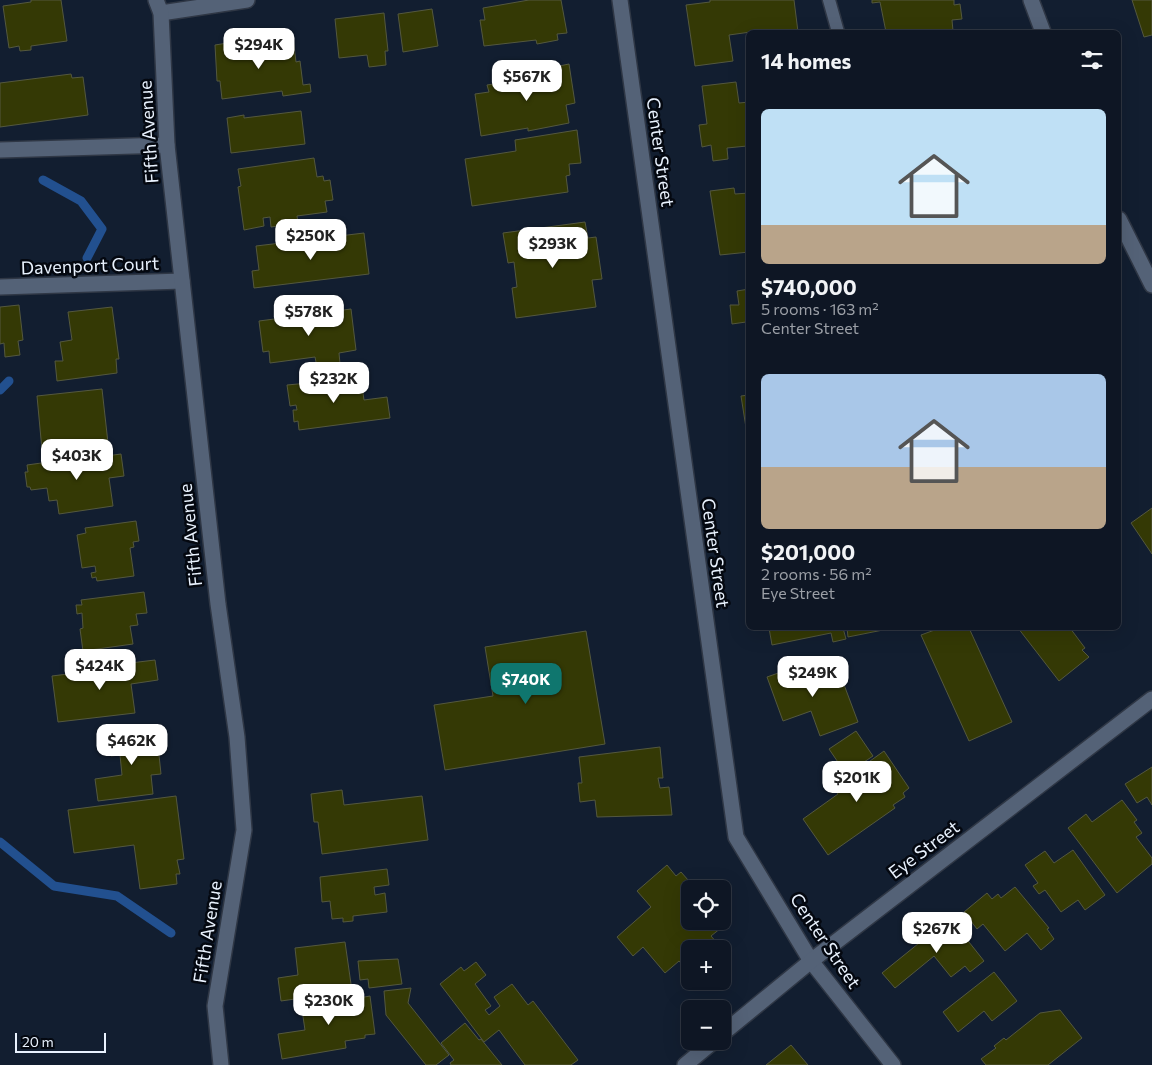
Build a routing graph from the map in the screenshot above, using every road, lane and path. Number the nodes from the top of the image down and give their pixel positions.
1 (247, 0) edge
2 (620, 0) edge
3 (829, 0) edge
4 (1031, 0) edge
5 (158, 7) edge
6 (837, 30) edge
7 (1042, 30) edge
8 (167, 145) junction
9 (0, 150) edge
10 (1121, 224) edge
11 (182, 282) junction
12 (1152, 285) edge
13 (0, 287) edge
14 (1152, 699) edge
15 (811, 961) junction
16 (731, 1027) edge
17 (703, 1050) edge
18 (220, 1065) edge
19 (685, 1065) edge
20 (893, 1065) edge

1 - 5 street
2 - 15 street, Center Street
3 - 6 lane
4 - 7 street
5 - 8 street, Fifth Avenue
8 - 9 street
8 - 11 street, Fifth Avenue
10 - 12 street
11 - 13 street, Davenport Court
11 - 18 street, Fifth Avenue
14 - 15 street, Eye Street
15 - 16 street, Eye Street
15 - 20 street, Center Street
17 - 19 street

